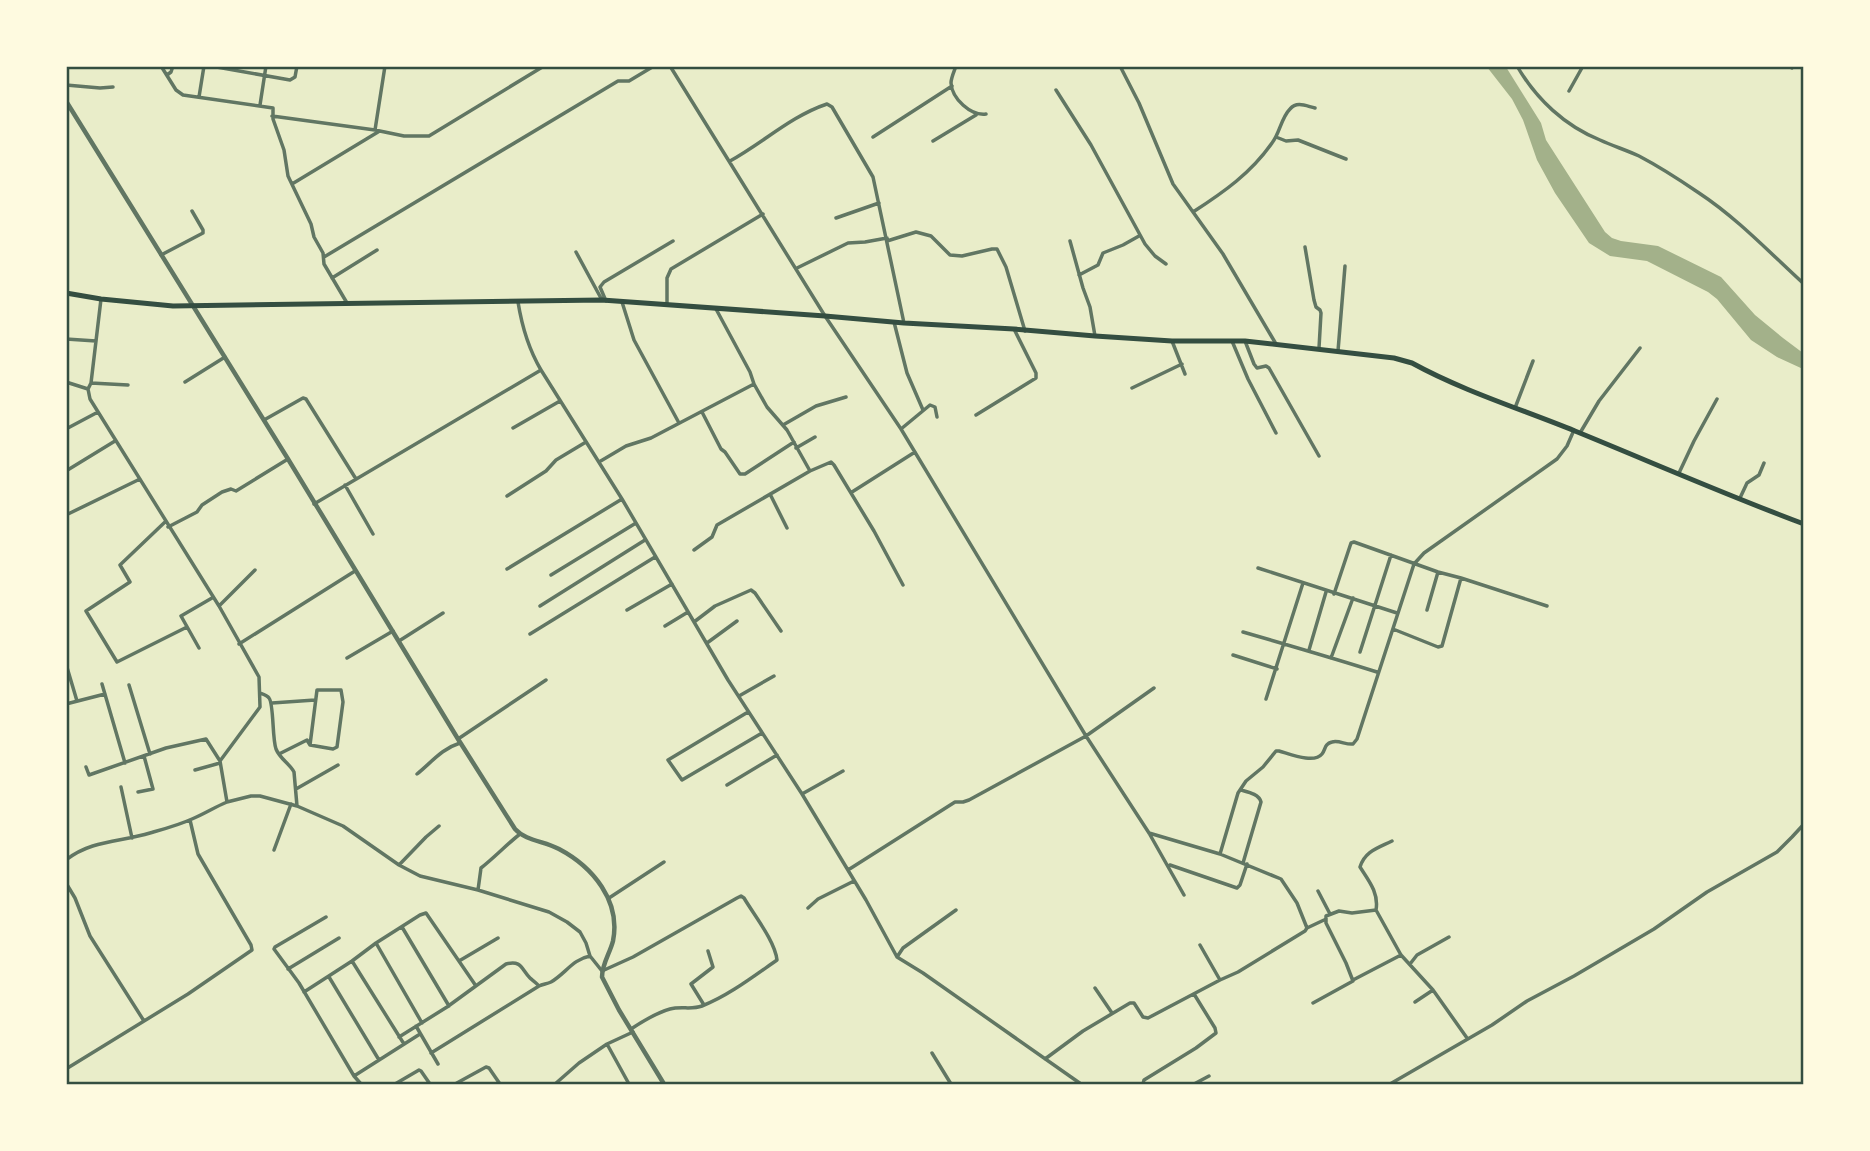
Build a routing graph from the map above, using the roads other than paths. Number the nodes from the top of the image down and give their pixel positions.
1 (162, 66) edge
2 (173, 66) edge
3 (204, 66) edge
4 (211, 66) edge
5 (266, 66) edge
6 (297, 66) edge
7 (385, 66) edge
8 (544, 66) edge
9 (654, 66) edge
10 (670, 66) edge
11 (956, 66) edge
12 (1120, 66) edge
13 (1517, 66) edge
14 (1583, 66) edge
15 (235, 68) edge
16 (537, 68) edge
17 (167, 75) junction
18 (265, 76) junction
19 (66, 85) edge
20 (952, 86) junction
21 (113, 87) dead end
22 (1056, 90) dead end
23 (1569, 91) dead end
24 (199, 97) junction
25 (66, 101) edge
26 (260, 105) junction
27 (1315, 108) dead end
28 (977, 114) junction
29 (986, 114) dead end
30 (272, 116) junction
31 (378, 131) junction
32 (873, 137) dead end
33 (1276, 137) junction
34 (933, 141) dead end
35 (1346, 159) dead end
36 (730, 161) junction
37 (292, 184) junction
38 (879, 203) junction
39 (192, 211) dead end
40 (1193, 212) junction
41 (763, 214) junction
42 (836, 218) dead end
43 (1139, 236) junction
44 (887, 239) junction
45 (673, 241) dead end
46 (1070, 241) dead end
47 (1305, 247) dead end
48 (377, 250) dead end
49 (576, 252) dead end
50 (161, 255) junction
51 (324, 257) junction
52 (1166, 264) dead end
53 (1345, 266) dead end
54 (796, 268) junction
55 (1079, 275) junction
56 (332, 278) junction
57 (1804, 284) edge
58 (66, 293) edge
59 (101, 299) junction
60 (604, 300) junction
61 (518, 302) junction
62 (622, 302) junction
63 (347, 303) junction
64 (193, 305) junction
65 (667, 305) junction
66 (716, 309) junction
67 (825, 316) junction
68 (894, 322) junction
69 (904, 323) junction
70 (1014, 329) junction
71 (1025, 331) junction
72 (1095, 336) junction
73 (66, 339) edge
74 (96, 341) junction
75 (1172, 341) junction
76 (1232, 341) junction
77 (1245, 341) junction
78 (1277, 346) junction
79 (1319, 348) junction
80 (1640, 348) dead end
81 (1338, 351) junction
82 (225, 357) junction
83 (1533, 361) dead end
84 (1182, 364) junction
85 (541, 370) junction
86 (1185, 374) dead end
87 (66, 382) edge
88 (91, 383) junction
89 (185, 383) dead end
90 (754, 384) junction
91 (128, 385) dead end
92 (1132, 388) dead end
93 (88, 389) junction
94 (846, 397) dead end
95 (1717, 399) dead end
96 (560, 401) junction
97 (1515, 408) junction
98 (923, 410) junction
99 (98, 412) junction
100 (702, 412) junction
101 (976, 415) dead end
102 (937, 417) dead end
103 (264, 420) junction
104 (679, 424) junction
105 (783, 425) junction
106 (513, 428) dead end
107 (66, 429) edge
108 (901, 429) junction
109 (1577, 432) junction
110 (1276, 433) dead end
111 (815, 437) dead end
112 (116, 440) junction
113 (586, 442) junction
114 (794, 442) junction
115 (796, 448) junction
116 (915, 452) junction
117 (1318, 456) dead end
118 (288, 459) junction
119 (599, 462) junction
120 (1764, 463) dead end
121 (66, 471) edge
122 (810, 471) junction
123 (1678, 475) junction
124 (140, 479) junction
125 (356, 480) junction
126 (345, 485) junction
127 (851, 492) junction
128 (770, 494) junction
129 (507, 496) dead end
130 (622, 499) junction
131 (1739, 500) junction
132 (314, 504) junction
133 (66, 515) edge
134 (165, 522) junction
135 (636, 523) junction
136 (1804, 524) edge
137 (168, 527) junction
138 (788, 528) dead end
139 (373, 534) dead end
140 (645, 540) junction
141 (694, 550) dead end
142 (1391, 555) junction
143 (655, 557) junction
144 (1414, 564) junction
145 (1258, 568) dead end
146 (507, 569) dead end
147 (255, 570) dead end
148 (355, 570) junction
149 (1438, 572) junction
150 (551, 575) dead end
151 (1461, 578) junction
152 (1303, 583) junction
153 (672, 584) junction
154 (903, 585) dead end
155 (1327, 591) junction
156 (1334, 593) junction
157 (212, 598) junction
158 (1353, 598) junction
159 (1374, 605) junction
160 (219, 606) junction
161 (540, 606) dead end
162 (1547, 606) dead end
163 (627, 610) dead end
164 (1427, 610) dead end
165 (688, 612) junction
166 (443, 613) dead end
167 (1396, 613) junction
168 (737, 621) dead end
169 (694, 622) junction
170 (665, 626) dead end
171 (187, 627) junction
172 (1393, 629) junction
173 (393, 631) junction
174 (780, 631) dead end
175 (1243, 632) dead end
176 (530, 634) dead end
177 (399, 640) junction
178 (239, 643) junction
179 (707, 643) junction
180 (1284, 643) junction
181 (199, 648) dead end
182 (1309, 650) junction
183 (1360, 652) dead end
184 (1233, 655) dead end
185 (347, 658) dead end
186 (1331, 658) junction
187 (66, 664) edge
188 (1277, 669) junction
189 (1377, 673) junction
190 (774, 676) dead end
191 (546, 680) dead end
192 (102, 684) dead end
193 (130, 685) dead end
194 (1154, 688) dead end
195 (260, 692) junction
196 (104, 694) junction
197 (739, 696) junction
198 (1266, 699) dead end
199 (315, 700) junction
200 (77, 701) junction
201 (272, 703) junction
202 (66, 704) edge
203 (749, 712) junction
204 (762, 733) junction
205 (1086, 736) junction
206 (459, 741) junction
207 (310, 745) junction
208 (150, 754) junction
209 (279, 754) junction
210 (778, 755) junction
211 (144, 756) junction
212 (125, 762) junction
213 (220, 762) junction
214 (338, 765) dead end
215 (86, 767) dead end
216 (195, 770) dead end
217 (843, 771) dead end
218 (417, 774) dead end
219 (727, 785) dead end
220 (121, 787) dead end
221 (296, 789) junction
222 (1241, 790) junction
223 (138, 792) dead end
224 (802, 794) junction
225 (227, 802) junction
226 (294, 805) junction
227 (190, 820) junction
228 (1804, 824) edge
229 (439, 825) dead end
230 (1149, 833) junction
231 (520, 834) junction
232 (132, 838) junction
233 (1392, 841) dead end
234 (274, 850) dead end
235 (1220, 854) junction
236 (66, 860) edge
237 (664, 862) dead end
238 (1168, 864) junction
239 (1245, 864) junction
240 (399, 865) junction
241 (848, 870) junction
242 (854, 880) junction
243 (66, 883) edge
244 (478, 890) junction
245 (1318, 891) dead end
246 (1184, 895) dead end
247 (609, 898) junction
248 (808, 908) dead end
249 (956, 910) dead end
250 (1376, 911) junction
251 (1330, 914) junction
252 (326, 917) dead end
253 (1324, 919) junction
254 (401, 927) junction
255 (1307, 928) junction
256 (1449, 937) dead end
257 (339, 938) dead end
258 (498, 938) dead end
259 (376, 943) junction
260 (1200, 945) dead end
261 (708, 951) dead end
262 (590, 956) junction
263 (1401, 956) junction
264 (897, 957) junction
265 (352, 961) junction
266 (460, 961) junction
267 (1410, 964) junction
268 (288, 969) junction
269 (602, 971) junction
270 (329, 977) junction
271 (1220, 979) junction
272 (1353, 981) junction
273 (476, 986) junction
274 (540, 986) junction
275 (1095, 988) dead end
276 (1433, 990) junction
277 (304, 992) junction
278 (1194, 994) junction
279 (1415, 1002) dead end
280 (1313, 1003) dead end
281 (704, 1005) junction
282 (449, 1006) junction
283 (1112, 1013) junction
284 (144, 1021) junction
285 (422, 1023) junction
286 (416, 1026) junction
287 (632, 1030) junction
288 (420, 1034) junction
289 (399, 1037) junction
290 (1467, 1038) junction
291 (404, 1044) junction
292 (607, 1045) junction
293 (431, 1053) junction
294 (932, 1053) dead end
295 (1045, 1059) junction
296 (379, 1060) junction
297 (438, 1063) dead end
298 (66, 1069) edge
299 (354, 1076) junction
300 (1209, 1076) dead end
301 (361, 1084) edge
302 (395, 1084) edge
303 (430, 1084) edge
304 (455, 1084) edge
305 (499, 1084) edge
306 (555, 1084) edge
307 (629, 1084) edge
308 (664, 1084) edge
309 (951, 1084) edge
310 (1081, 1084) edge
311 (1143, 1084) edge
312 (1194, 1084) edge
313 (1390, 1084) edge

1 - 17 street
2 - 17 street
3 - 24 street
4 - 15 street
5 - 18 street
6 - 18 street
7 - 31 street
8 - 16 street
9 - 51 street
10 - 36 street
11 - 20 street
12 - 40 street
13 - 57 street
14 - 23 street
15 - 18 street
16 - 31 street
17 - 24 street
18 - 26 street
19 - 21 street
20 - 28 street
20 - 32 street
22 - 43 street
24 - 26 street
25 - 50 street
26 - 30 street
27 - 33 street
28 - 29 street
28 - 34 street
30 - 31 street
30 - 37 street
31 - 37 street
33 - 35 street
33 - 40 street
36 - 38 street
36 - 41 street
37 - 51 street
38 - 42 street
38 - 44 street
39 - 50 street
40 - 78 street
41 - 54 street
41 - 65 street
43 - 52 street
43 - 55 street
44 - 54 street
44 - 69 street
44 - 71 street
45 - 60 street
46 - 55 street
47 - 79 street
48 - 56 street
49 - 60 street
50 - 64 street
51 - 56 street
53 - 81 street
54 - 67 street
55 - 72 street
56 - 63 street
58 - 59 main road
59 - 64 main road
59 - 74 street
60 - 61 main road
60 - 62 main road
61 - 63 main road
61 - 85 street
62 - 65 main road
62 - 104 street
63 - 64 main road
64 - 82 street
65 - 66 main road
66 - 67 main road
66 - 90 street
67 - 68 main road
67 - 108 street
68 - 69 main road
68 - 98 street
69 - 70 main road
70 - 71 main road
70 - 101 street
71 - 72 main road
72 - 75 main road
73 - 74 street
74 - 88 street
75 - 76 main road
75 - 84 street
76 - 77 main road
76 - 110 street
77 - 78 main road
77 - 117 street
78 - 79 main road
79 - 81 main road
80 - 109 street
81 - 97 main road
82 - 89 street
82 - 103 street
83 - 97 street
84 - 86 street
84 - 92 street
85 - 96 street
85 - 125 street
87 - 93 street
88 - 91 street
88 - 93 street
90 - 100 street
90 - 105 street
93 - 99 street
94 - 105 street
95 - 123 street
96 - 106 street
96 - 113 street
97 - 109 main road
98 - 102 street
98 - 108 street
99 - 107 street
99 - 112 street
100 - 104 street
100 - 114 street
103 - 118 street
103 - 125 street
104 - 119 street
105 - 114 street
108 - 116 street
109 - 123 main road
109 - 144 street
111 - 115 street
112 - 121 street
112 - 124 street
113 - 119 street
113 - 129 street
114 - 115 street
115 - 122 street
116 - 127 street
116 - 205 street
118 - 132 street
118 - 137 street
119 - 130 street
120 - 131 street
122 - 127 street
122 - 128 street
123 - 131 main road
124 - 133 street
124 - 134 street
125 - 126 street
126 - 132 street
126 - 139 street
127 - 154 street
128 - 138 street
128 - 141 street
130 - 135 street
130 - 146 street
131 - 136 main road
132 - 148 street
134 - 137 street
134 - 171 street
135 - 140 street
135 - 150 street
137 - 157 street
140 - 143 street
140 - 161 street
142 - 144 street
142 - 156 street
142 - 159 street
143 - 153 street
143 - 176 street
144 - 149 street
144 - 167 street
145 - 152 street
147 - 160 street
148 - 173 street
148 - 178 street
149 - 151 street
149 - 164 street
151 - 162 street
151 - 172 street
152 - 155 street
152 - 180 street
153 - 163 street
153 - 165 street
155 - 156 street
155 - 182 street
156 - 158 street
157 - 160 street
157 - 171 street
158 - 159 street
158 - 186 street
159 - 167 street
159 - 183 street
160 - 178 street
165 - 169 street
165 - 170 street
166 - 177 street
167 - 172 street
168 - 179 street
169 - 174 street
169 - 179 street
171 - 181 street
172 - 189 street
173 - 177 street
173 - 185 street
175 - 180 street
177 - 206 street
178 - 195 street
179 - 197 street
180 - 182 street
180 - 188 street
182 - 186 street
184 - 188 street
186 - 189 street
187 - 200 street
188 - 198 street
189 - 222 street
190 - 197 street
191 - 206 street
192 - 196 street
193 - 208 street
194 - 205 street
195 - 201 street
195 - 213 street
196 - 200 street
196 - 212 street
197 - 203 street
199 - 201 street
199 - 207 street
199 - 207 street
200 - 202 street
201 - 209 street
203 - 204 street
203 - 204 street
204 - 210 street
205 - 230 street
205 - 241 street
206 - 218 street
206 - 231 street
207 - 209 street
208 - 211 street
208 - 213 street
209 - 221 street
210 - 219 street
210 - 224 street
211 - 212 street
211 - 223 street
212 - 215 street
213 - 216 street
213 - 225 street
214 - 221 street
217 - 224 street
220 - 232 street
221 - 226 street
222 - 235 street
222 - 239 street
224 - 241 street
225 - 226 street
225 - 227 street
226 - 234 street
226 - 240 street
227 - 232 street
227 - 284 street
228 - 290 street
229 - 240 street
230 - 235 street
230 - 238 street
231 - 244 street
231 - 247 street
232 - 236 street
233 - 250 street
235 - 239 street
237 - 247 street
238 - 239 street
238 - 246 street
239 - 255 street
240 - 244 street
241 - 242 street
242 - 248 street
242 - 264 street
243 - 284 street
244 - 262 street
245 - 251 street
247 - 269 street
249 - 264 street
250 - 251 street
250 - 263 street
251 - 253 street
252 - 268 street
253 - 255 street
253 - 272 street
254 - 259 street
254 - 266 street
254 - 282 street
255 - 271 street
256 - 267 street
257 - 268 street
258 - 266 street
259 - 265 street
259 - 285 street
260 - 271 street
261 - 281 street
262 - 269 street
262 - 274 street
263 - 267 street
263 - 272 street
264 - 295 street
265 - 270 street
265 - 289 street
266 - 273 street
267 - 276 street
268 - 277 street
269 - 281 street
269 - 287 street
270 - 277 street
270 - 296 street
271 - 278 street
272 - 280 street
273 - 274 street
273 - 282 street
274 - 293 street
275 - 283 street
276 - 279 street
276 - 290 street
277 - 299 street
278 - 283 street
278 - 311 street
281 - 287 street
282 - 285 street
283 - 295 street
284 - 298 street
285 - 286 street
286 - 288 street
286 - 289 street
287 - 292 street
287 - 308 street
288 - 291 street
288 - 293 street
289 - 291 street
290 - 313 street
291 - 296 street
292 - 306 street
292 - 307 street
293 - 297 street
294 - 309 street
295 - 310 street
296 - 299 street
299 - 301 street
300 - 312 street
302 - 303 street
304 - 305 street

